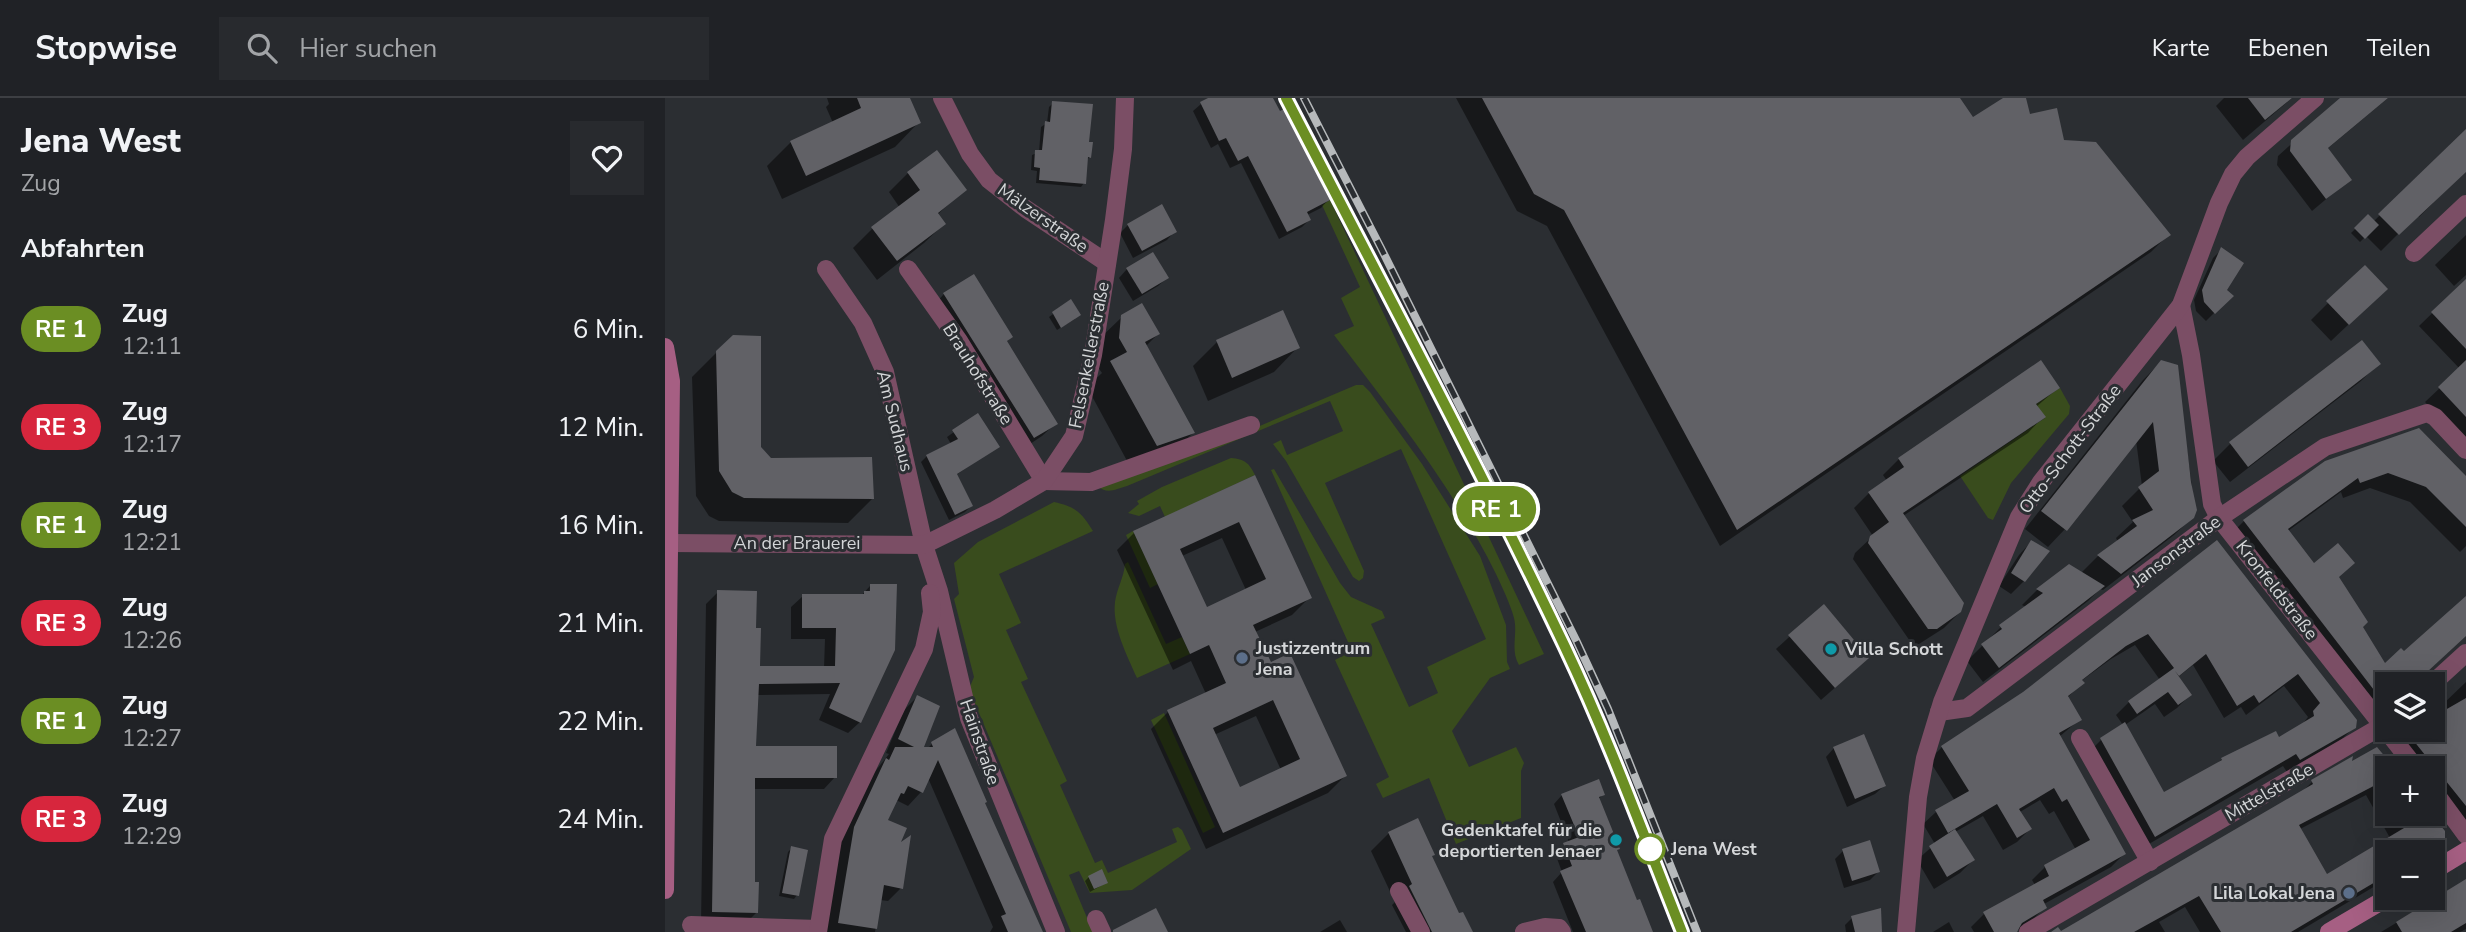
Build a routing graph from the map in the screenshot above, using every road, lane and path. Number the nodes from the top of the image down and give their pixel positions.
1 (942, 98) edge
2 (1125, 98) edge
3 (2315, 98) edge
4 (2466, 204) edge
5 (2414, 253) dead end
6 (1107, 262) junction
7 (826, 269) dead end
8 (908, 269) dead end
9 (2181, 305) junction
10 (665, 347) edge
11 (1251, 425) dead end
12 (2466, 450) edge
13 (1044, 481) junction
14 (2219, 518) junction
15 (670, 543) junction
16 (925, 545) junction
17 (2466, 653) edge
18 (2445, 673) edge
19 (1939, 712) junction
20 (2375, 712) edge
21 (2375, 730) edge
22 (2080, 738) dead end
23 (2445, 806) edge
24 (2466, 835) edge
25 (2466, 851) edge
26 (2150, 862) junction
27 (2445, 864) edge
28 (665, 890) edge
29 (1399, 891) dead end
30 (2375, 905) edge
31 (691, 925) dead end
32 (1561, 930) edge
33 (818, 931) edge
34 (1056, 932) edge
35 (1421, 932) edge
36 (1524, 932) edge
37 (1906, 932) edge
38 (2028, 932) edge
39 (2329, 932) edge

1 - 6 street, Mälzerstraße
2 - 6 street, Felsenkellerstraße
3 - 9 street, Otto-Schott-Straße
4 - 5 street
6 - 13 street, Felsenkellerstraße
7 - 16 street, Am Sudhaus
8 - 13 street, Brauhofstraße
9 - 14 street, Kronfeldstraße
9 - 19 street, Otto-Schott-Straße
10 - 15 main road
11 - 13 street
12 - 14 street, Jansonstraße
13 - 16 street, Felsenkellerstraße
14 - 19 street, Jansonstraße
14 - 20 street, Kronfeldstraße
15 - 16 street, An der Brauerei
15 - 28 main road
16 - 33 street
16 - 34 street, Hainstraße
17 - 18 street
19 - 37 street, Otto-Schott-Straße
21 - 26 street, Mittelstraße
22 - 26 street
23 - 24 street
25 - 27 main road
26 - 38 street, Mittelstraße
29 - 35 street
30 - 39 main road
31 - 33 street
32 - 36 street

